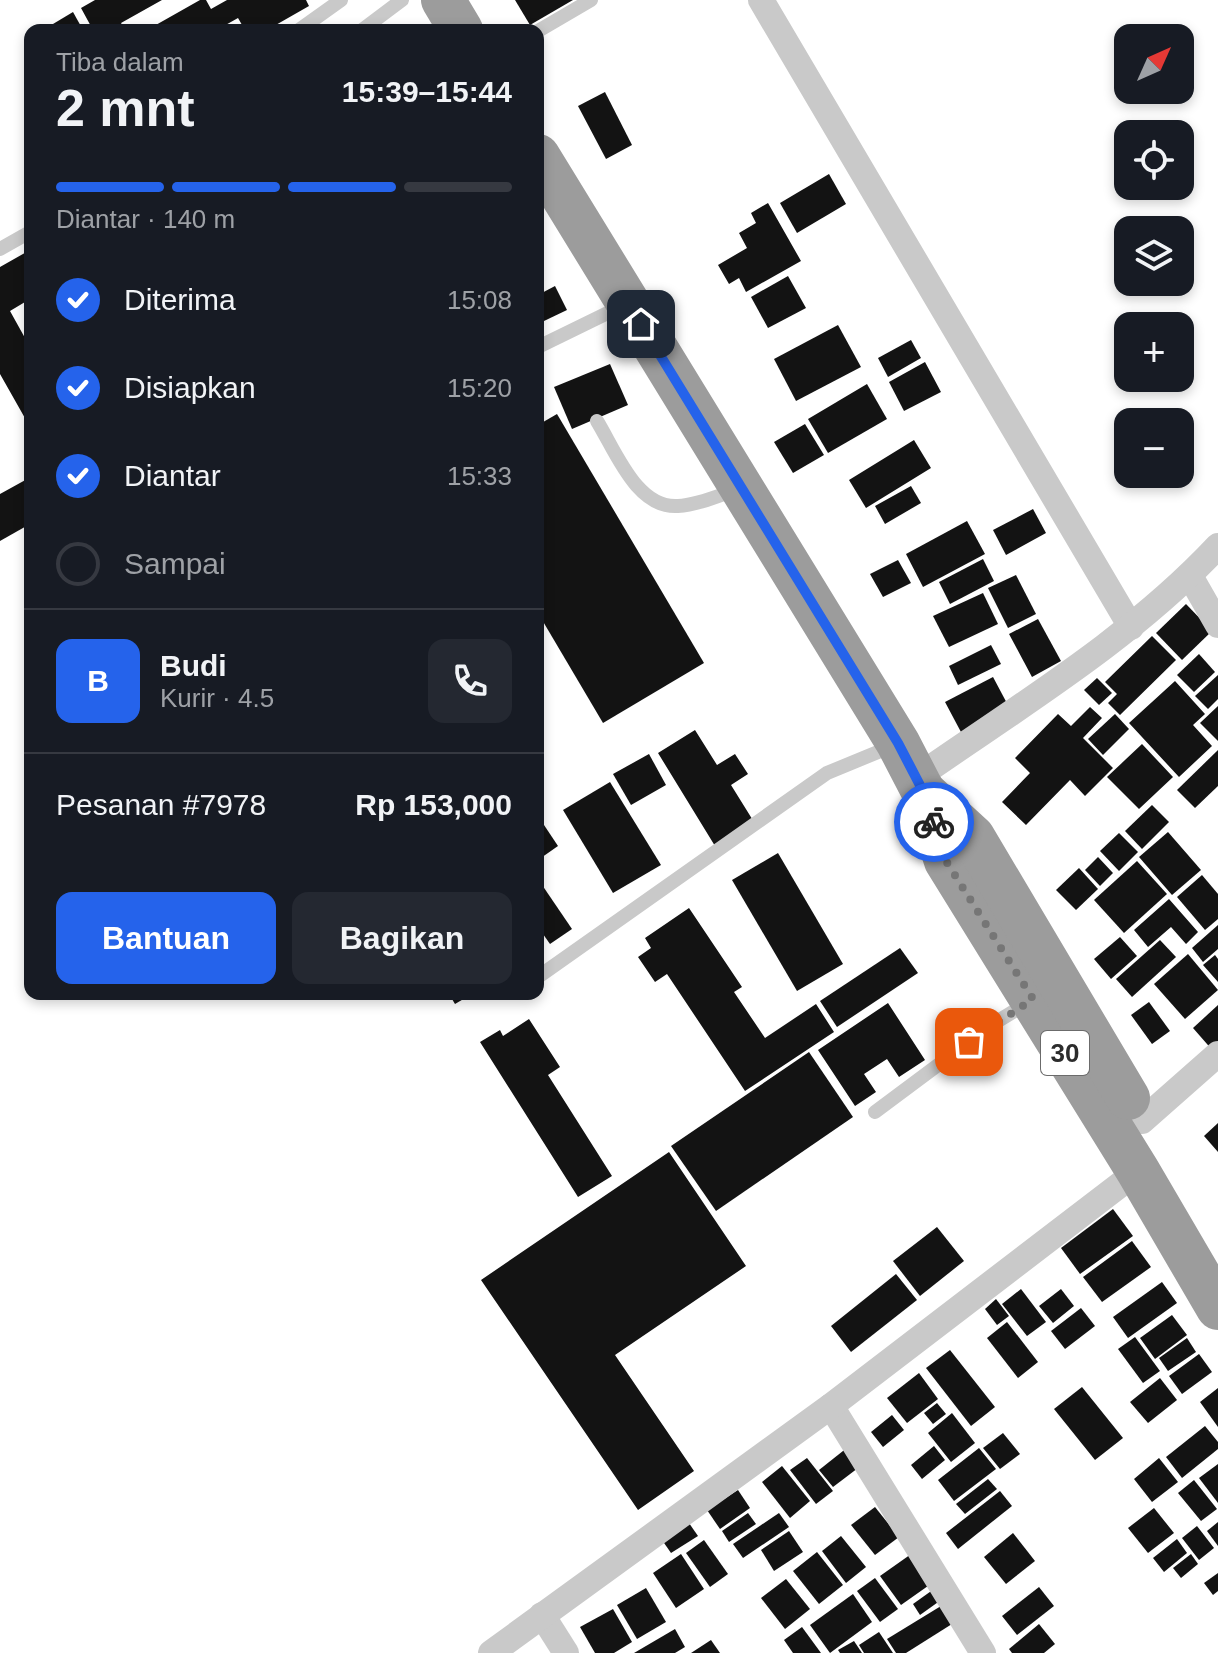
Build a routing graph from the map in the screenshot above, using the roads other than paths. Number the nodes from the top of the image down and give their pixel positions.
1 (341, 0) edge
2 (402, 0) edge
3 (443, 0) edge
4 (591, 0) edge
5 (761, 0) edge
6 (307, 24) edge
7 (370, 24) edge
8 (457, 24) edge
9 (544, 27) edge
10 (544, 166) edge
11 (24, 235) edge
12 (0, 249) edge
13 (628, 303) junction
14 (544, 344) edge
15 (597, 421) dead end
16 (743, 488) junction
17 (1218, 546) edge
18 (1190, 576) junction
19 (1218, 625) edge
20 (1131, 627) junction
21 (913, 771) junction
22 (544, 973) edge
23 (1047, 992) junction
24 (1218, 1054) edge
25 (875, 1112) dead end
26 (1142, 1121) junction
27 (1138, 1171) junction
28 (1218, 1248) edge
29 (1218, 1308) edge
30 (831, 1406) junction
31 (542, 1615) junction
32 (491, 1653) edge
33 (566, 1653) edge
34 (983, 1653) edge

1 - 6 lane
2 - 7 lane
3 - 8 highway
4 - 9 lane
5 - 20 street
10 - 13 highway, 30
11 - 12 lane
13 - 14 lane
13 - 16 highway, 30
15 - 16 lane
16 - 21 highway, 30
17 - 18 street
18 - 19 street
18 - 20 street
20 - 21 street
21 - 22 lane
21 - 23 highway, 30
23 - 25 lane
23 - 26 highway, 30
23 - 27 highway, 30
24 - 26 street
26 - 28 highway, 30
27 - 29 highway, 30
27 - 30 street
30 - 31 street
30 - 34 street
31 - 32 street
31 - 33 street

